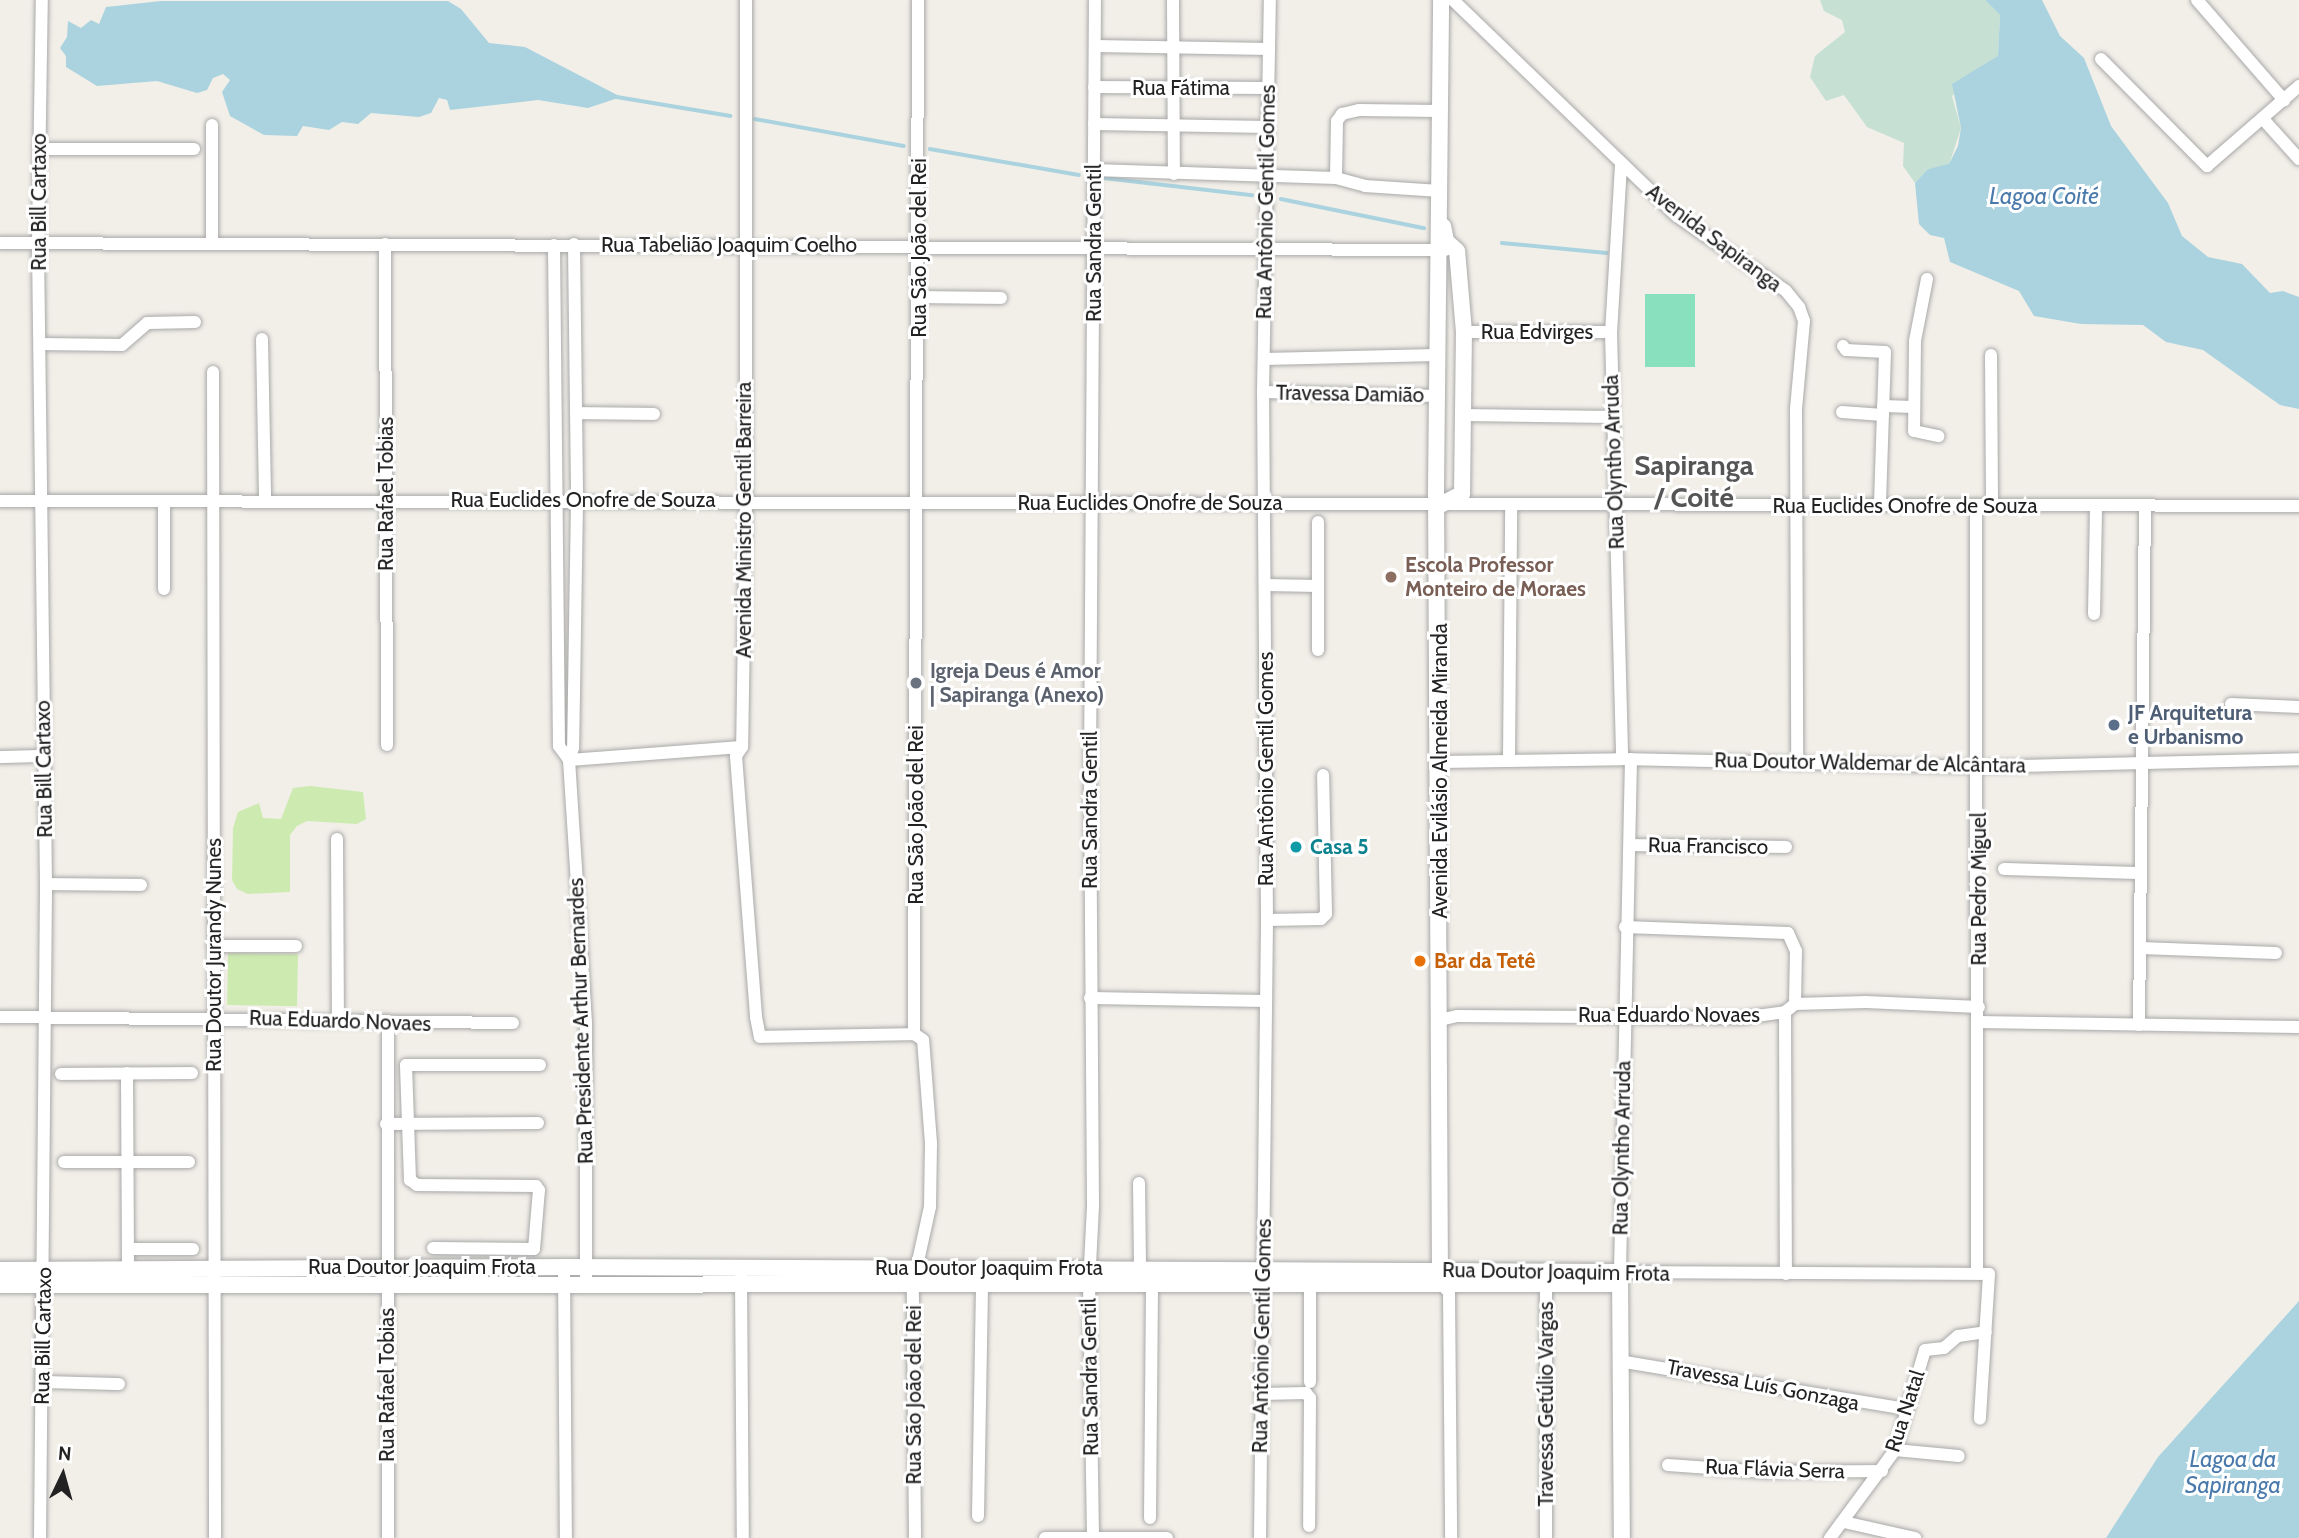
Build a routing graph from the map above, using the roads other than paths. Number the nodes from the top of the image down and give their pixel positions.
1 (41, 0) edge
2 (746, 0) edge
3 (918, 0) edge
4 (1095, 0) edge
5 (1173, 0) edge
6 (1270, 0) edge
7 (1453, 0) edge
8 (2197, 0) edge
9 (1439, 3) edge
10 (1095, 46) junction
11 (1173, 47) junction
12 (1269, 49) junction
13 (2101, 59) dead end
14 (2299, 86) edge
15 (1094, 88) junction
16 (1173, 88) junction
17 (1269, 88) junction
18 (2284, 100) junction
19 (1439, 111) junction
20 (2263, 119) junction
21 (1094, 124) junction
22 (212, 125) dead end
23 (1173, 126) junction
24 (1268, 127) junction
25 (39, 149) junction
26 (194, 149) dead end
27 (2299, 159) edge
28 (1621, 165) junction
29 (1094, 170) junction
30 (1174, 174) junction
31 (1269, 178) junction
32 (1336, 178) junction
33 (1440, 191) junction
34 (1441, 220) junction
35 (0, 243) edge
36 (38, 243) junction
37 (212, 244) junction
38 (385, 244) junction
39 (574, 244) junction
40 (745, 244) junction
41 (554, 245) junction
42 (920, 246) junction
43 (1094, 247) junction
44 (1267, 247) junction
45 (1438, 250) junction
46 (1457, 251) junction
47 (1927, 279) dead end
48 (920, 297) junction
49 (1001, 298) dead end
50 (195, 321) dead end
51 (1464, 332) junction
52 (1611, 332) junction
53 (262, 339) dead end
54 (41, 344) junction
55 (1843, 346) dead end
56 (1437, 355) junction
57 (1991, 355) dead end
58 (1264, 359) junction
59 (213, 372) dead end
60 (1263, 392) junction
61 (1437, 396) junction
62 (1913, 407) junction
63 (1883, 410) junction
64 (1842, 412) dead end
65 (576, 413) junction
66 (654, 414) dead end
67 (1462, 415) junction
68 (1611, 417) junction
69 (1938, 436) dead end
70 (386, 500) junction
71 (556, 500) junction
72 (746, 500) junction
73 (0, 501) edge
74 (41, 501) junction
75 (163, 501) junction
76 (265, 501) junction
77 (577, 501) junction
78 (214, 502) junction
79 (919, 502) junction
80 (1093, 503) junction
81 (1264, 504) junction
82 (1613, 504) junction
83 (1440, 505) junction
84 (1511, 505) junction
85 (1880, 505) junction
86 (2145, 505) junction
87 (1976, 506) junction
88 (1992, 506) junction
89 (2096, 506) junction
90 (2299, 506) edge
91 (1796, 508) junction
92 (1318, 522) dead end
93 (1265, 585) junction
94 (1318, 586) junction
95 (164, 589) dead end
96 (2094, 614) dead end
97 (1318, 650) dead end
98 (2231, 705) dead end
99 (2299, 707) edge
100 (387, 745) dead end
101 (742, 747) junction
102 (43, 756) junction
103 (0, 757) edge
104 (1509, 759) junction
105 (1627, 759) junction
106 (2299, 759) edge
107 (569, 760) junction
108 (2142, 760) junction
109 (1441, 762) junction
110 (1797, 764) junction
111 (1979, 767) junction
112 (1323, 775) dead end
113 (337, 839) dead end
114 (1630, 845) junction
115 (1786, 847) dead end
116 (2004, 869) dead end
117 (2139, 873) junction
118 (46, 884) junction
119 (141, 885) dead end
120 (1267, 920) junction
121 (1625, 927) junction
122 (213, 946) junction
123 (296, 946) dead end
124 (2140, 948) junction
125 (2276, 953) dead end
126 (1090, 998) junction
127 (1266, 1001) junction
128 (1979, 1007) junction
129 (1790, 1008) junction
130 (1622, 1015) junction
131 (0, 1017) edge
132 (214, 1017) junction
133 (45, 1018) junction
134 (338, 1020) junction
135 (1440, 1020) junction
136 (388, 1021) junction
137 (1978, 1022) junction
138 (513, 1023) dead end
139 (2139, 1025) junction
140 (2299, 1027) edge
141 (914, 1034) junction
142 (540, 1065) dead end
143 (127, 1073) junction
144 (192, 1073) dead end
145 (61, 1074) dead end
146 (538, 1123) dead end
147 (386, 1124) junction
148 (406, 1124) junction
149 (64, 1162) dead end
150 (128, 1162) junction
151 (189, 1162) dead end
152 (1139, 1183) dead end
153 (433, 1248) dead end
154 (129, 1249) junction
155 (193, 1249) dead end
156 (215, 1268) junction
157 (1093, 1268) junction
158 (1140, 1268) junction
159 (0, 1270) edge
160 (1977, 1272) junction
161 (564, 1274) junction
162 (1786, 1274) junction
163 (386, 1275) junction
164 (586, 1275) junction
165 (741, 1275) junction
166 (128, 1277) junction
167 (916, 1277) junction
168 (45, 1278) junction
169 (1440, 1278) junction
170 (1546, 1278) junction
171 (1620, 1278) junction
172 (1263, 1279) junction
173 (982, 1284) junction
174 (0, 1285) edge
175 (216, 1285) junction
176 (1089, 1285) junction
177 (1152, 1285) junction
178 (1310, 1286) junction
179 (1986, 1332) junction
180 (1619, 1362) junction
181 (42, 1382) junction
182 (1310, 1382) dead end
183 (119, 1384) dead end
184 (1261, 1394) junction
185 (1907, 1409) junction
186 (1980, 1419) dead end
187 (1895, 1450) junction
188 (1959, 1456) dead end
189 (1668, 1465) dead end
190 (1882, 1471) junction
191 (978, 1516) dead end
192 (1150, 1518) dead end
193 (1844, 1522) junction
194 (1309, 1526) dead end
195 (1093, 1536) edge
196 (40, 1538) edge
197 (215, 1538) edge
198 (388, 1538) edge
199 (565, 1538) edge
200 (743, 1538) edge
201 (915, 1538) edge
202 (1045, 1538) edge
203 (1167, 1538) edge
204 (1260, 1538) edge
205 (1451, 1538) edge
206 (1546, 1538) edge
207 (1622, 1538) edge
208 (1830, 1538) edge
209 (1915, 1538) edge

1 - 25 street, Rua Bill Cartaxo
2 - 40 street, Avenida Ministro Gentil Barreira
3 - 42 street, Rua São João del Rei
4 - 10 street, Rua Sandra Gentil
5 - 11 street
6 - 12 street, Rua Antônio Gentil Gomes
7 - 28 street, Avenida Sapiranga
8 - 18 street
9 - 19 street, Avenida Evilásio Almeida Miranda
10 - 11 street
10 - 15 street, Rua Sandra Gentil
11 - 12 street
11 - 16 street
12 - 17 street, Rua Antônio Gentil Gomes
13 - 20 street
14 - 18 street
15 - 16 street, Rua Fátima
15 - 21 street, Rua Sandra Gentil
16 - 17 street, Rua Fátima
16 - 23 street
17 - 24 street, Rua Antônio Gentil Gomes
18 - 20 street
19 - 32 street
19 - 33 street, Avenida Evilásio Almeida Miranda
20 - 27 street
21 - 23 street
21 - 29 street, Rua Sandra Gentil
22 - 37 street
23 - 24 street
23 - 30 street
24 - 31 street, Rua Antônio Gentil Gomes
25 - 26 street
25 - 36 street, Rua Bill Cartaxo
28 - 52 street, Rua Olyntho Arruda
28 - 91 street, Avenida Sapiranga
29 - 30 street
29 - 43 street, Rua Sandra Gentil
30 - 31 street
31 - 32 street
31 - 44 street, Rua Antônio Gentil Gomes
32 - 33 street
33 - 34 street, Avenida Evilásio Almeida Miranda
34 - 45 street, Avenida Evilásio Almeida Miranda
34 - 46 street, Avenida Evilásio Almeida Miranda
35 - 36 street, Rua Tabelião Joaquim Coelho
36 - 37 street, Rua Tabelião Joaquim Coelho
36 - 54 street, Rua Bill Cartaxo
37 - 38 street, Rua Tabelião Joaquim Coelho
38 - 41 street, Rua Tabelião Joaquim Coelho
38 - 70 street, Rua Rafael Tobias
39 - 40 street, Rua Tabelião Joaquim Coelho
39 - 41 street, Rua Tabelião Joaquim Coelho
39 - 65 street, Rua Presidente Arthur Bernardes
40 - 42 street, Rua Tabelião Joaquim Coelho
40 - 72 street, Avenida Ministro Gentil Barreira
41 - 71 street, Rua Presidente Arthur Bernardes
42 - 43 street, Rua Tabelião Joaquim Coelho
42 - 48 street, Rua São João del Rei
43 - 44 street, Rua Tabelião Joaquim Coelho
43 - 80 street, Rua Sandra Gentil
44 - 45 street, Rua Tabelião Joaquim Coelho
44 - 58 street, Rua Antônio Gentil Gomes
45 - 46 street, Rua Tabelião Joaquim Coelho
45 - 56 street, Avenida Evilásio Almeida Miranda
46 - 51 street, Avenida Evilásio Almeida Miranda
47 - 62 street
48 - 49 street
48 - 79 street, Rua São João del Rei
50 - 54 street
51 - 52 street, Rua Edvirges
51 - 67 street, Avenida Evilásio Almeida Miranda
52 - 68 street, Rua Olyntho Arruda
53 - 76 street
54 - 74 street, Rua Bill Cartaxo
55 - 63 street
56 - 58 street
56 - 61 street, Avenida Evilásio Almeida Miranda
57 - 88 street
58 - 60 street, Rua Antônio Gentil Gomes
59 - 78 street, Rua Doutor Jurandy Nunes
60 - 61 street, Travessa Damião
60 - 81 street, Rua Antônio Gentil Gomes
61 - 83 street, Avenida Evilásio Almeida Miranda
62 - 63 street
62 - 69 street
63 - 64 street
63 - 85 street
65 - 66 street
65 - 77 street, Rua Presidente Arthur Bernardes
67 - 68 street
67 - 83 street, Avenida Evilásio Almeida Miranda
68 - 82 street, Rua Olyntho Arruda
70 - 71 street, Rua Euclides Onofre de Souza
70 - 76 street, Rua Euclides Onofre de Souza
70 - 100 street, Rua Rafael Tobias
71 - 77 street, Rua Euclides Onofre de Souza
71 - 107 street, Rua Presidente Arthur Bernardes
72 - 77 street, Rua Euclides Onofre de Souza
72 - 79 street, Rua Euclides Onofre de Souza
72 - 101 street, Avenida Ministro Gentil Barreira
73 - 74 street, Rua Euclides Onofre de Souza
74 - 75 street, Rua Euclides Onofre de Souza
74 - 102 street, Rua Bill Cartaxo
75 - 78 street, Rua Euclides Onofre de Souza
75 - 95 street
76 - 78 street, Rua Euclides Onofre de Souza
77 - 107 street, Rua Presidente Arthur Bernardes
78 - 122 street, Rua Doutor Jurandy Nunes
79 - 80 street, Rua Euclides Onofre de Souza
79 - 141 street, Rua São João del Rei
80 - 81 street, Rua Euclides Onofre de Souza
80 - 126 street, Rua Sandra Gentil
81 - 83 street, Rua Euclides Onofre de Souza
81 - 93 street, Rua Antônio Gentil Gomes
82 - 84 street, Rua Euclides Onofre de Souza
82 - 91 street, Rua Euclides Onofre de Souza
82 - 105 street, Rua Olyntho Arruda
83 - 84 street, Rua Euclides Onofre de Souza
83 - 109 street, Avenida Evilásio Almeida Miranda
84 - 104 street
85 - 87 street, Rua Euclides Onofre de Souza
85 - 91 street, Rua Euclides Onofre de Souza
86 - 89 street, Rua Euclides Onofre de Souza
86 - 90 street, Rua Euclides Onofre de Souza
86 - 108 street
87 - 88 street, Rua Euclides Onofre de Souza
87 - 111 street, Rua Pedro Miguel
88 - 89 street, Rua Euclides Onofre de Souza
89 - 96 street
91 - 110 street
92 - 94 street
93 - 94 street
93 - 120 street, Rua Antônio Gentil Gomes
94 - 97 street
98 - 99 street
101 - 107 street
101 - 141 street, Avenida Ministro Gentil Barreira
102 - 103 street
102 - 118 street, Rua Bill Cartaxo
104 - 105 street, Rua Doutor Waldemar de Alcântara
104 - 109 street, Rua Doutor Waldemar de Alcântara
105 - 110 street, Rua Doutor Waldemar de Alcântara
105 - 114 street, Rua Olyntho Arruda
106 - 108 street, Rua Doutor Waldemar de Alcântara
107 - 164 street, Rua Presidente Arthur Bernardes
108 - 111 street, Rua Doutor Waldemar de Alcântara
108 - 117 street
109 - 135 street, Avenida Evilásio Almeida Miranda
110 - 111 street, Rua Doutor Waldemar de Alcântara
111 - 128 street, Rua Pedro Miguel
112 - 120 street
113 - 134 street
114 - 115 street, Rua Francisco
114 - 121 street, Rua Olyntho Arruda
116 - 117 street
117 - 124 street
118 - 119 street
118 - 133 street, Rua Bill Cartaxo
120 - 127 street, Rua Antônio Gentil Gomes
121 - 129 street
121 - 130 street, Rua Olyntho Arruda
122 - 123 street
122 - 132 street, Rua Doutor Jurandy Nunes
124 - 125 street
124 - 139 street
126 - 127 street
126 - 157 street, Rua Sandra Gentil
127 - 172 street, Rua Antônio Gentil Gomes
128 - 129 street, Rua Eduardo Novaes
128 - 137 street, Rua Pedro Miguel
129 - 130 street, Rua Eduardo Novaes
129 - 162 street
130 - 135 street, Rua Eduardo Novaes
130 - 171 street, Rua Olyntho Arruda
131 - 133 street, Rua Eduardo Novaes
132 - 133 street, Rua Eduardo Novaes
132 - 134 street, Rua Eduardo Novaes
132 - 156 street, Rua Doutor Jurandy Nunes
133 - 168 street, Rua Bill Cartaxo
134 - 136 street, Rua Eduardo Novaes
135 - 169 street, Avenida Evilásio Almeida Miranda
136 - 138 street, Rua Eduardo Novaes
136 - 147 street, Rua Rafael Tobias
137 - 139 street
137 - 160 street, Rua Pedro Miguel
139 - 140 street
141 - 167 street, Rua São João del Rei
142 - 148 street
143 - 144 street
143 - 145 street
143 - 150 street
146 - 148 street
147 - 148 street
147 - 163 street, Rua Rafael Tobias
148 - 153 street
149 - 150 street
150 - 151 street
150 - 154 street
152 - 158 street
154 - 155 street
154 - 166 street
156 - 163 street, Rua Doutor Joaquim Frota
156 - 166 street, Rua Doutor Joaquim Frota
156 - 175 street, Rua Doutor Jurandy Nunes
157 - 158 street, Rua Doutor Joaquim Frota
157 - 167 street, Rua Doutor Joaquim Frota
157 - 176 street, Rua Sandra Gentil
158 - 172 street, Rua Doutor Joaquim Frota
159 - 168 street, Rua Doutor Joaquim Frota
160 - 162 street, Rua Doutor Joaquim Frota
160 - 179 street
161 - 163 street, Rua Doutor Joaquim Frota
161 - 164 street, Rua Doutor Joaquim Frota
161 - 199 street
162 - 171 street, Rua Doutor Joaquim Frota
163 - 175 street, Rua Doutor Joaquim Frota
163 - 198 street, Rua Rafael Tobias
164 - 165 street, Rua Doutor Joaquim Frota
165 - 167 street, Rua Doutor Joaquim Frota
165 - 200 street
166 - 168 street, Rua Doutor Joaquim Frota
166 - 175 street, Rua Doutor Joaquim Frota
167 - 173 street, Rua Doutor Joaquim Frota
167 - 201 street, Rua São João del Rei
168 - 174 street, Rua Doutor Joaquim Frota
168 - 181 street, Rua Bill Cartaxo
169 - 170 street, Rua Doutor Joaquim Frota
169 - 172 street, Rua Doutor Joaquim Frota
169 - 178 street, Rua Doutor Joaquim Frota
169 - 205 street, Avenida Evilásio Almeida Miranda
170 - 171 street, Rua Doutor Joaquim Frota
170 - 206 street, Travessa Getúlio Vargas
171 - 180 street, Rua Olyntho Arruda
172 - 177 street, Rua Doutor Joaquim Frota
172 - 178 street, Rua Doutor Joaquim Frota
172 - 184 street, Rua Antônio Gentil Gomes
173 - 176 street, Rua Doutor Joaquim Frota
173 - 191 street
175 - 197 street, Rua Doutor Jurandy Nunes
176 - 177 street, Rua Doutor Joaquim Frota
176 - 195 street, Rua Sandra Gentil
177 - 192 street
178 - 182 street
179 - 185 street, Rua Natal
179 - 186 street
180 - 185 street, Travessa Luís Gonzaga
180 - 207 street, Rua Olyntho Arruda
181 - 183 street
181 - 196 street, Rua Bill Cartaxo
184 - 194 street
184 - 204 street, Rua Antônio Gentil Gomes
185 - 187 street, Rua Natal
187 - 188 street
187 - 190 street, Rua Natal
189 - 190 street, Rua Flávia Serra
190 - 193 street, Rua Natal
193 - 208 street, Rua Natal
193 - 209 street
195 - 202 street
195 - 203 street

